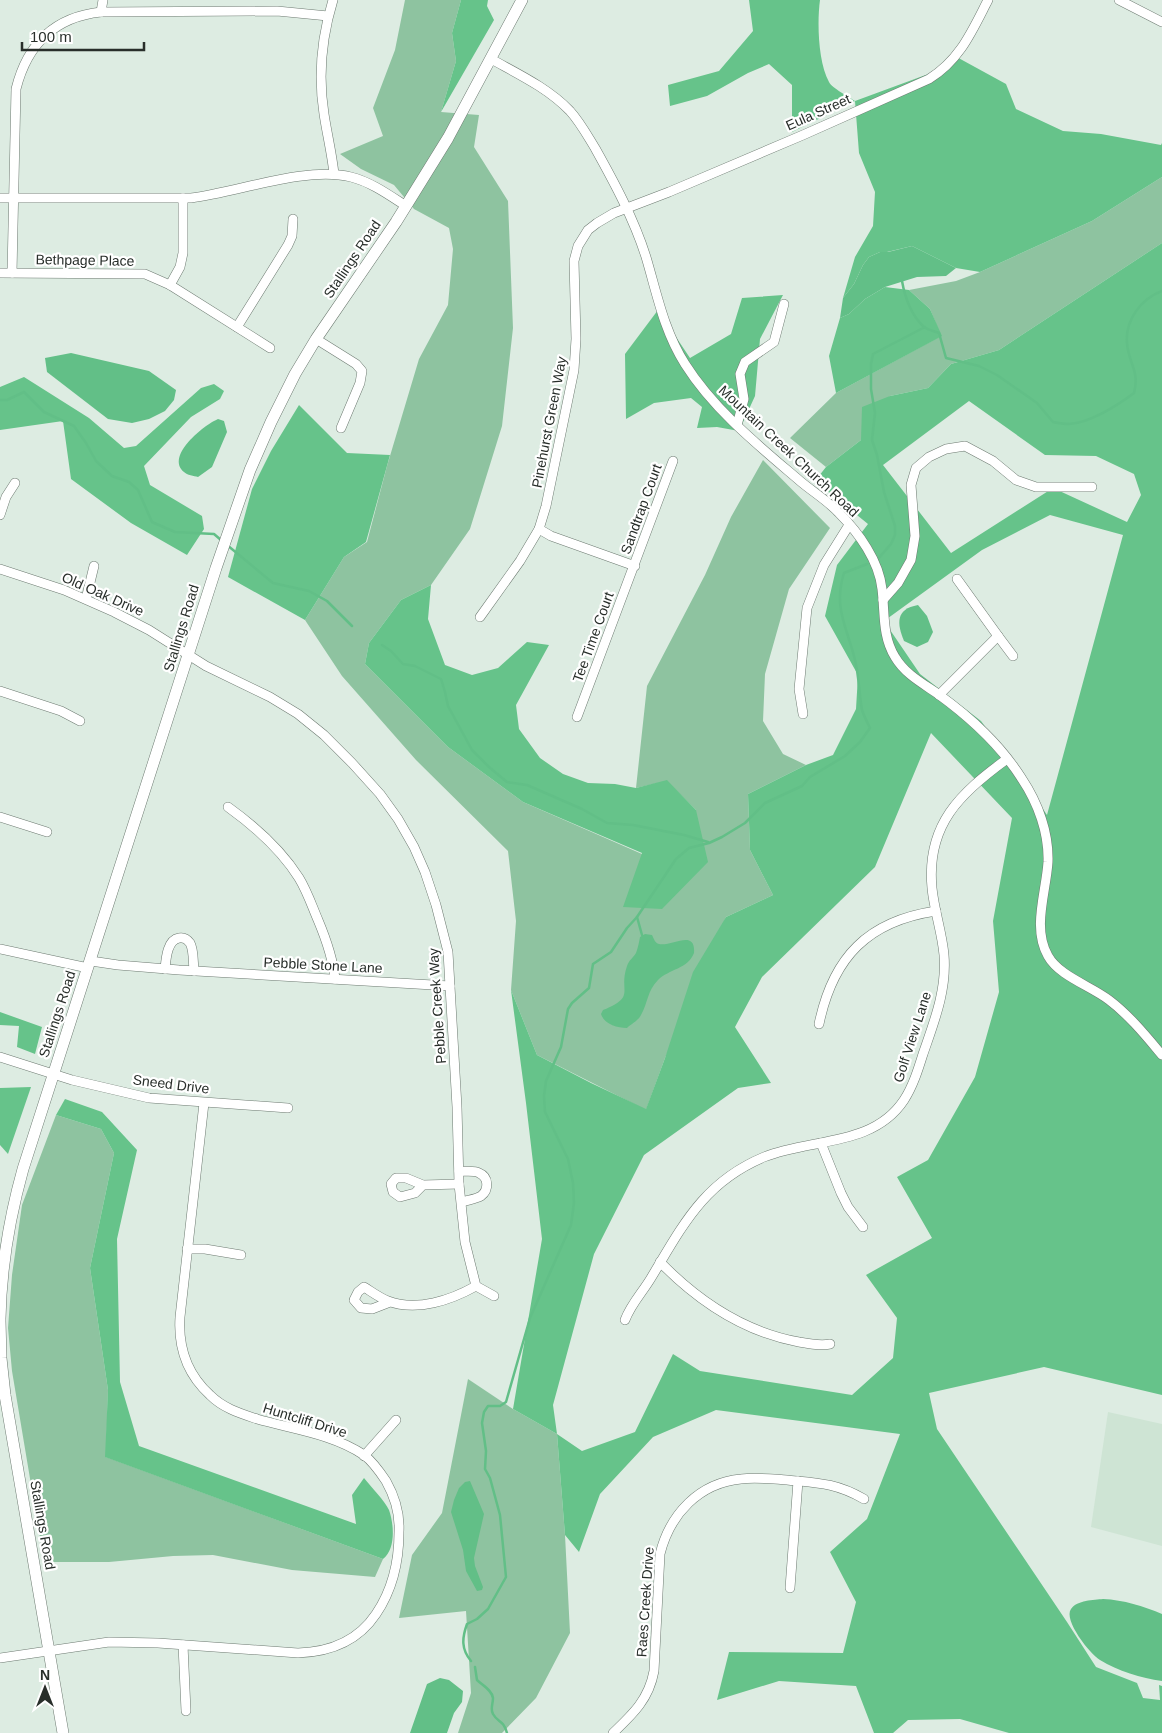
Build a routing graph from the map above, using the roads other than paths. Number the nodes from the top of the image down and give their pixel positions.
1 (103, 0) edge
2 (332, 0) edge
3 (522, 0) edge
4 (988, 0) edge
5 (1119, 0) edge
6 (101, 12) junction
7 (328, 16) junction
8 (1162, 22) edge
9 (491, 59) junction
10 (334, 174) junction
11 (0, 198) edge
12 (13, 198) junction
13 (183, 198) junction
14 (406, 206) junction
15 (626, 208) junction
16 (293, 219) dead end
17 (0, 273) edge
18 (12, 273) junction
19 (170, 285) junction
20 (784, 304) dead end
21 (237, 327) junction
22 (316, 339) junction
23 (270, 348) dead end
24 (737, 425) junction
25 (342, 428) dead end
26 (673, 461) dead end
27 (16, 482) dead end
28 (1092, 487) dead end
29 (0, 515) edge
30 (849, 525) junction
31 (539, 529) junction
32 (94, 566) dead end
33 (635, 566) junction
34 (0, 569) edge
35 (957, 579) dead end
36 (86, 599) junction
37 (883, 600) junction
38 (480, 617) dead end
39 (998, 636) junction
40 (189, 655) junction
41 (1013, 656) dead end
42 (0, 691) edge
43 (939, 695) junction
44 (803, 714) dead end
45 (577, 717) dead end
46 (80, 721) dead end
47 (1007, 758) junction
48 (228, 807) dead end
49 (0, 817) edge
50 (47, 832) dead end
51 (936, 911) junction
52 (0, 949) edge
53 (89, 965) junction
54 (165, 969) junction
55 (194, 971) junction
56 (335, 980) junction
57 (450, 986) junction
58 (820, 1024) dead end
59 (1162, 1055) edge
60 (0, 1057) edge
61 (53, 1074) junction
62 (204, 1103) junction
63 (288, 1108) dead end
64 (821, 1143) junction
65 (459, 1171) junction
66 (459, 1184) junction
67 (424, 1185) dead end
68 (462, 1202) junction
69 (863, 1227) dead end
70 (187, 1249) junction
71 (241, 1255) dead end
72 (660, 1262) junction
73 (476, 1286) junction
74 (494, 1296) dead end
75 (390, 1302) dead end
76 (0, 1320) edge
77 (625, 1320) dead end
78 (830, 1344) dead end
79 (396, 1420) dead end
80 (364, 1456) junction
81 (798, 1481) junction
82 (864, 1499) dead end
83 (790, 1588) dead end
84 (183, 1645) junction
85 (49, 1651) junction
86 (0, 1658) edge
87 (186, 1712) dead end
88 (63, 1733) edge
89 (613, 1733) edge

1 - 6 street
2 - 7 street
3 - 9 street, Stallings Road
4 - 15 street, Eula Street
5 - 8 street
6 - 7 street
6 - 12 street
7 - 10 street
9 - 14 street, Stallings Road
9 - 15 street, Mountain Creek Church Road
10 - 13 street
10 - 14 street
11 - 12 street
12 - 13 street
12 - 18 street
13 - 19 street
14 - 22 street, Stallings Road
15 - 24 street, Mountain Creek Church Road
15 - 31 street, Pinehurst Green Way
16 - 21 street
17 - 18 street, Bethpage Place
18 - 19 street, Bethpage Place
19 - 21 street, Bethpage Place
20 - 24 street
21 - 23 street, Bethpage Place
22 - 25 street
22 - 40 street, Stallings Road
24 - 30 street, Mountain Creek Church Road
26 - 33 street, Sandtrap Court
27 - 29 street
28 - 37 street
30 - 37 street, Mountain Creek Church Road
30 - 44 street
31 - 33 street
31 - 38 street, Pinehurst Green Way
32 - 36 street
33 - 45 street, Tee Time Court
34 - 36 street, Old Oak Drive
35 - 39 street
36 - 40 street, Old Oak Drive
37 - 43 street, Mountain Creek Church Road
39 - 41 street
39 - 43 street
40 - 53 street, Stallings Road
40 - 57 street, Pebble Creek Way
42 - 46 street
43 - 47 street, Mountain Creek Church Road
47 - 51 street, Golf View Lane
47 - 59 street, Mountain Creek Church Road
48 - 56 street
49 - 50 street
51 - 58 street
51 - 64 street, Golf View Lane
52 - 53 street, Pebble Stone Lane
53 - 54 street, Pebble Stone Lane
53 - 61 street, Stallings Road
54 - 55 street, Pebble Stone Lane
54 - 55 street
55 - 56 street, Pebble Stone Lane
56 - 57 street, Pebble Stone Lane
57 - 65 street, Pebble Creek Way
60 - 61 street, Sneed Drive
61 - 62 street, Sneed Drive
61 - 76 street, Stallings Road
62 - 63 street, Sneed Drive
62 - 70 street, Huntcliff Drive
64 - 69 street
64 - 72 street, Golf View Lane
65 - 66 street, Pebble Creek Way
65 - 68 street
66 - 67 street
66 - 68 street, Pebble Creek Way
68 - 73 street, Pebble Creek Way
70 - 71 street
70 - 80 street, Huntcliff Drive
72 - 77 street, Golf View Lane
72 - 78 street
73 - 74 street
73 - 75 street
76 - 85 street, Stallings Road
79 - 80 street
80 - 84 street, Huntcliff Drive
81 - 82 street, Raes Creek Drive
81 - 83 street
81 - 89 street, Raes Creek Drive
84 - 85 street, Huntcliff Drive
84 - 87 street
85 - 86 street, Huntcliff Drive
85 - 88 street, Stallings Road

